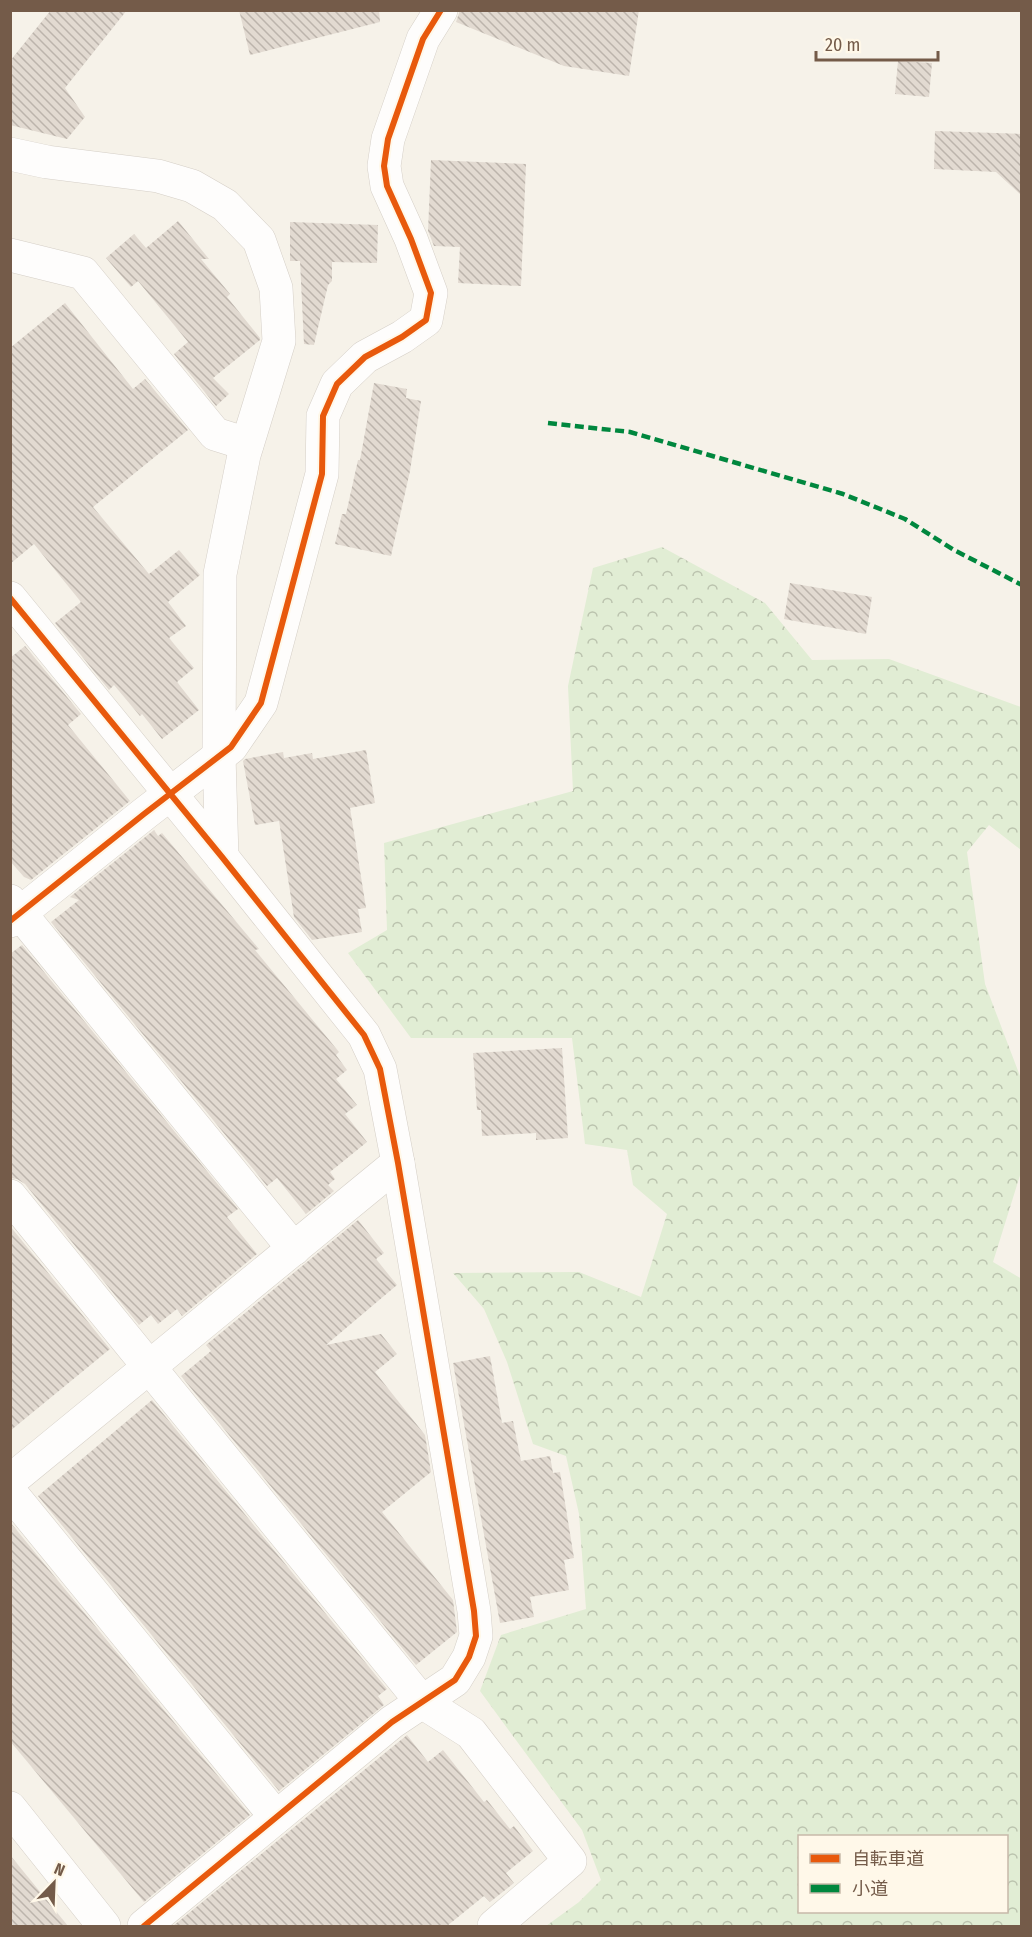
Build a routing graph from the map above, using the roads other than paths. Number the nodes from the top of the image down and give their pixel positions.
1 (441, 10) edge
2 (10, 154) edge
3 (10, 255) edge
4 (247, 444) junction
5 (10, 598) edge
6 (219, 756) junction
7 (170, 794) junction
8 (222, 857) junction
9 (14, 911) edge
10 (398, 1163) junction
11 (10, 1196) edge
12 (294, 1249) junction
13 (150, 1366) junction
14 (10, 1481) edge
15 (10, 1492) edge
16 (422, 1702) junction
17 (10, 1808) edge
18 (276, 1818) junction
19 (104, 1926) edge
20 (144, 1926) edge
21 (494, 1926) edge

1 - 6 street
2 - 4 street
3 - 4 street
4 - 6 street
5 - 7 street
6 - 7 street
6 - 8 street
7 - 8 street
7 - 9 street
8 - 10 street
9 - 12 street
10 - 12 street
10 - 16 street
11 - 13 street
12 - 13 street
13 - 14 street
13 - 16 street
15 - 18 street
16 - 18 street
16 - 21 street
17 - 19 street
18 - 20 street

